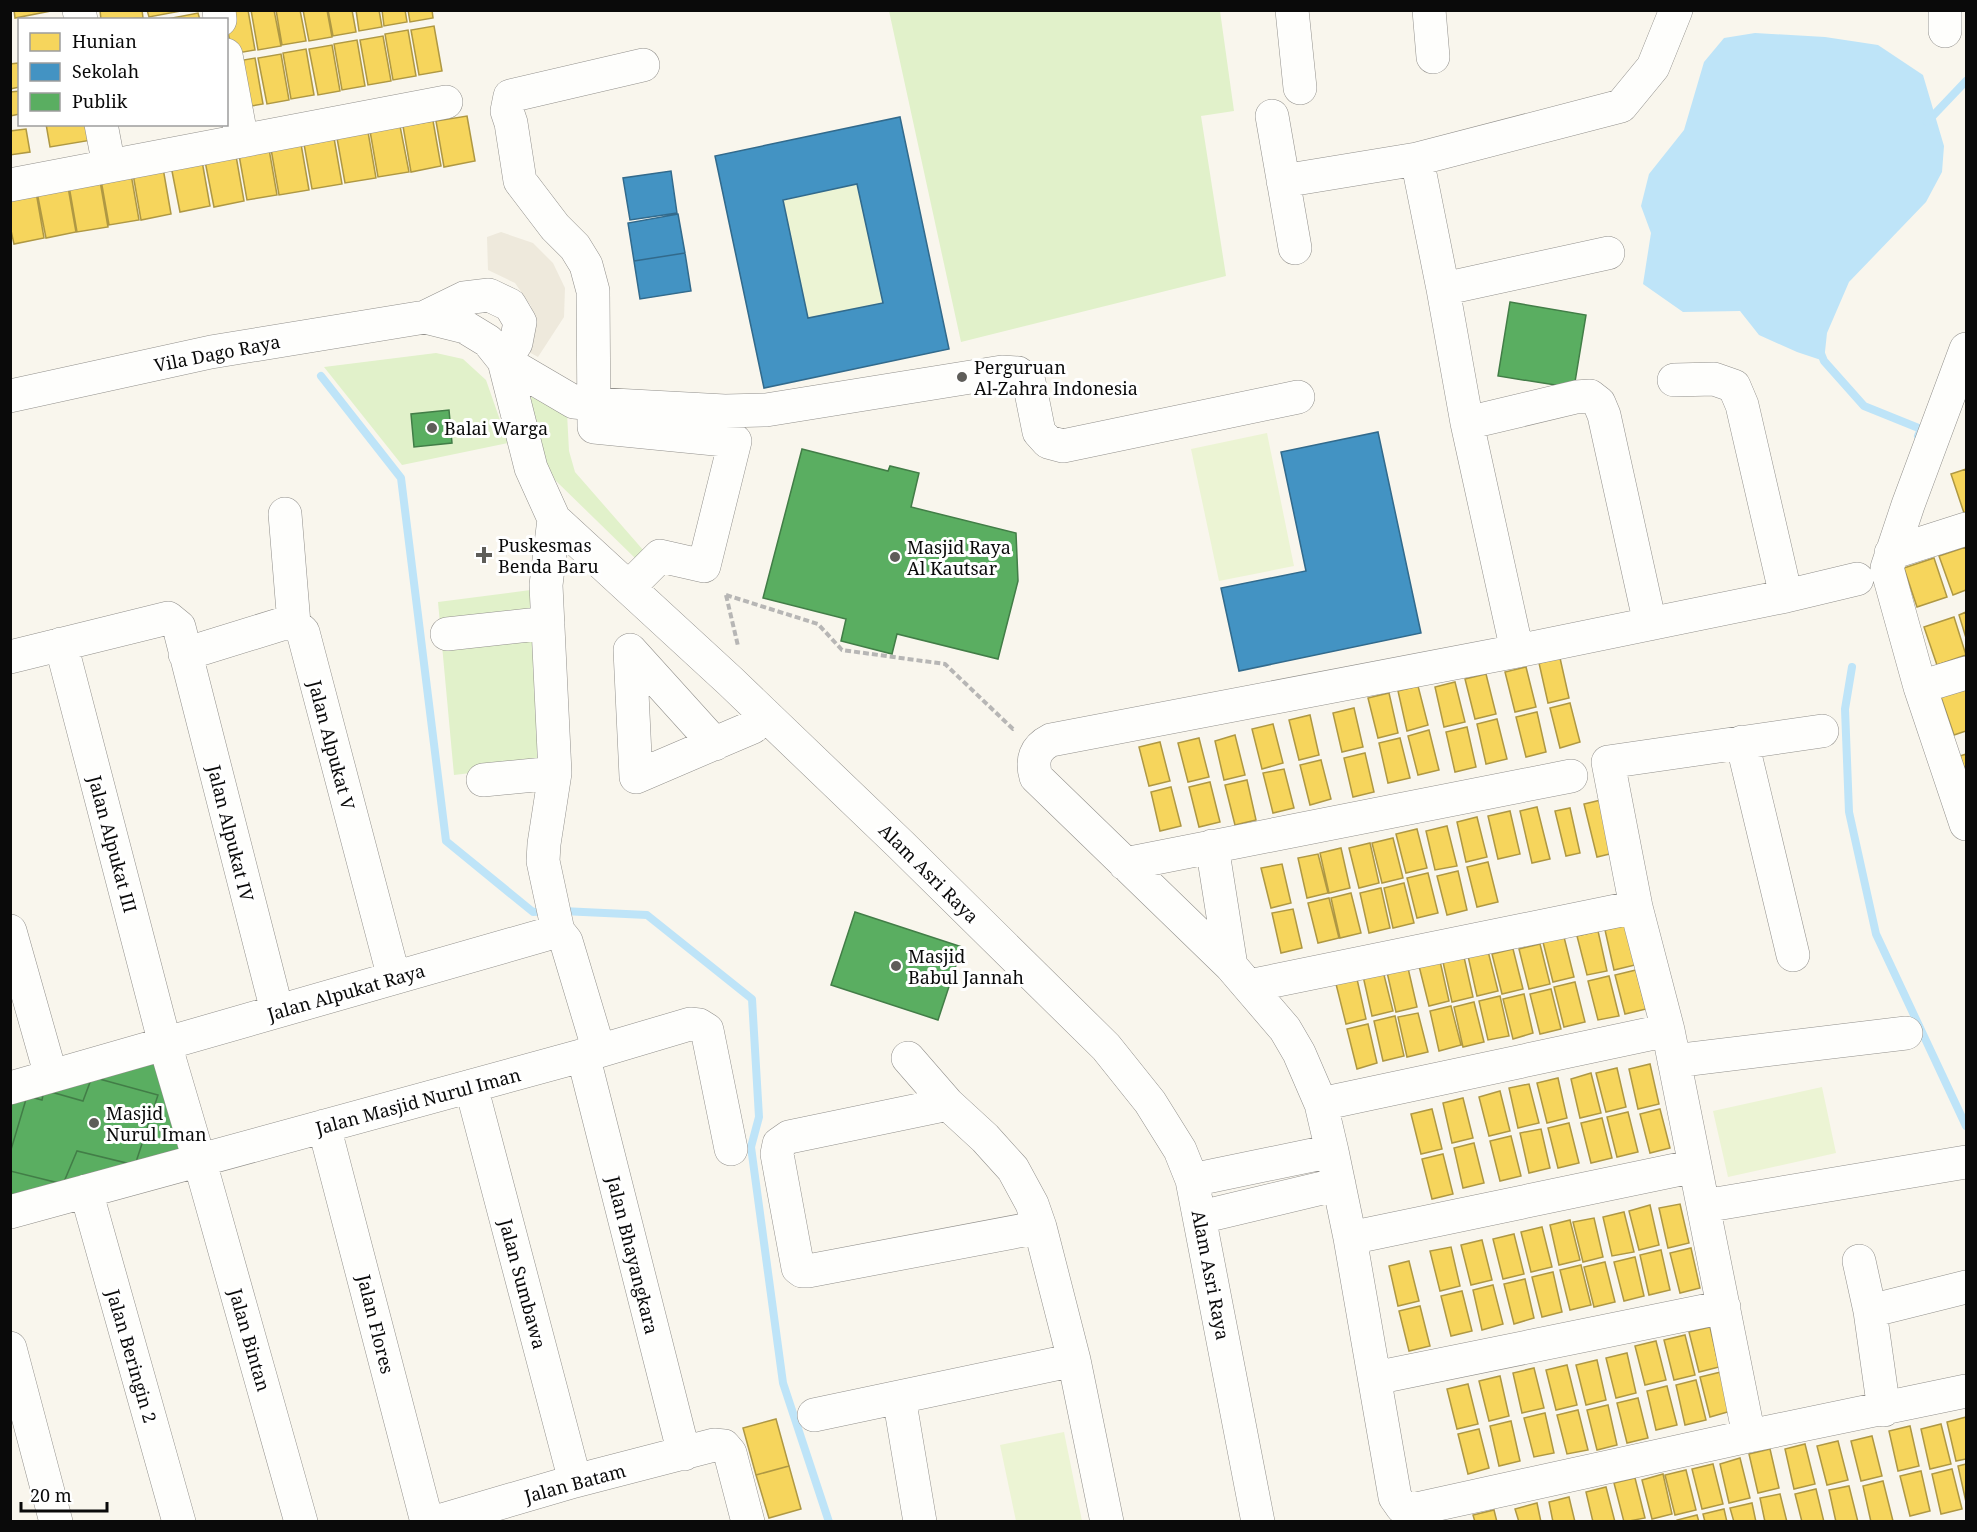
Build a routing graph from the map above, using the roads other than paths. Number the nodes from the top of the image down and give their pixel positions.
1 (1292, 10) edge
2 (1429, 10) edge
3 (1676, 10) edge
4 (1434, 57) dead end
5 (228, 65) edge
6 (643, 65) dead end
7 (1300, 88) dead end
8 (446, 102) dead end
9 (1272, 116) dead end
10 (101, 126) edge
11 (242, 141) junction
12 (1417, 159) junction
13 (109, 166) junction
14 (1283, 181) junction
15 (10, 185) edge
16 (1295, 248) dead end
17 (1608, 253) dead end
18 (1443, 290) junction
19 (1966, 349) edge
20 (504, 361) junction
21 (1674, 380) dead end
22 (1958, 395) edge
23 (10, 396) edge
24 (1298, 397) dead end
25 (595, 404) junction
26 (1467, 423) junction
27 (285, 514) dead end
28 (554, 519) junction
29 (1966, 529) edge
30 (1889, 560) junction
31 (1857, 579) dead end
32 (629, 587) junction
33 (1786, 596) junction
34 (548, 623) junction
35 (294, 624) junction
36 (1650, 624) junction
37 (447, 634) dead end
38 (61, 644) junction
39 (1517, 651) junction
40 (185, 654) junction
41 (10, 657) edge
42 (1966, 673) edge
43 (1920, 687) junction
44 (765, 715) junction
45 (1822, 731) dead end
46 (1742, 742) junction
47 (715, 744) dead end
48 (555, 773) junction
49 (1571, 776) dead end
50 (483, 780) dead end
51 (1965, 816) edge
52 (1212, 846) junction
53 (1125, 864) junction
54 (1636, 907) junction
55 (10, 931) edge
56 (558, 931) junction
57 (1793, 955) dead end
58 (1240, 976) junction
59 (394, 978) junction
60 (278, 1011) junction
61 (1906, 1033) dead end
62 (165, 1044) junction
63 (1671, 1045) junction
64 (591, 1053) junction
65 (908, 1058) dead end
66 (51, 1076) junction
67 (471, 1086) junction
68 (10, 1088) edge
69 (948, 1104) junction
70 (1321, 1104) junction
71 (324, 1126) junction
72 (731, 1149) dead end
73 (1332, 1151) junction
74 (199, 1159) junction
75 (1966, 1162) edge
76 (1695, 1166) junction
77 (1192, 1180) junction
78 (1339, 1184) junction
79 (86, 1191) junction
80 (1704, 1206) junction
81 (10, 1212) edge
82 (1201, 1217) junction
83 (1040, 1227) junction
84 (1350, 1238) junction
85 (1859, 1261) dead end
86 (1966, 1287) edge
87 (1724, 1307) junction
88 (1870, 1311) junction
89 (10, 1348) edge
90 (1074, 1360) junction
91 (1375, 1378) junction
92 (1966, 1391) edge
93 (899, 1397) junction
94 (1884, 1410) junction
95 (814, 1415) dead end
96 (1749, 1436) junction
97 (699, 1449) junction
98 (575, 1481) junction
99 (56, 1521) edge
100 (179, 1521) edge
101 (301, 1521) edge
102 (427, 1521) edge
103 (435, 1521) edge
104 (748, 1521) edge
105 (920, 1521) edge
106 (1107, 1521) edge
107 (1258, 1521) edge

1 - 7 street
2 - 4 street
3 - 12 street
5 - 11 street
6 - 25 street
8 - 11 street
9 - 14 street
10 - 13 street
11 - 13 street
12 - 14 street
12 - 18 street
13 - 15 street
14 - 16 street
17 - 18 street
18 - 26 street
19 - 22 street
20 - 23 street, Vila Dago Raya
20 - 25 street
20 - 28 street, Alam Asri Raya
21 - 33 street
22 - 30 street
24 - 25 street
25 - 32 street
26 - 36 street
26 - 39 street
27 - 35 street
28 - 32 street, Alam Asri Raya
28 - 34 street
29 - 30 street
30 - 43 street
31 - 33 street
32 - 44 street, Alam Asri Raya
33 - 36 street
34 - 37 street
34 - 48 street
35 - 40 street
35 - 59 street, Jalan Alpukat V
36 - 39 street
38 - 40 street, Jalan Alpukat IV
38 - 41 street
38 - 62 street, Jalan Alpukat III
39 - 53 street
40 - 60 street, Jalan Alpukat IV
42 - 43 street
43 - 51 street
44 - 47 street
44 - 77 street, Alam Asri Raya
45 - 46 street
46 - 54 street
46 - 57 street
48 - 50 street
48 - 56 street
49 - 52 street
52 - 53 street
52 - 58 street
53 - 58 street
54 - 58 street
54 - 63 street
55 - 66 street
56 - 59 street, Jalan Alpukat Raya
56 - 64 street
58 - 70 street
59 - 60 street, Jalan Alpukat Raya
60 - 62 street, Jalan Alpukat Raya
61 - 63 street
62 - 66 street, Jalan Alpukat Raya
62 - 74 street, Jalan Alpukat III
63 - 70 street
63 - 76 street
64 - 67 street, Jalan Masjid Nurul Iman
64 - 72 street, Jalan Masjid Nurul Iman
64 - 97 street, Jalan Bhayangkara
65 - 69 street
66 - 68 street, Jalan Alpukat Raya
67 - 71 street, Jalan Masjid Nurul Iman
67 - 98 street, Jalan Sumbawa
69 - 83 street
69 - 83 street
70 - 73 street
71 - 74 street, Jalan Masjid Nurul Iman
71 - 102 street, Jalan Flores
73 - 77 street
73 - 78 street
74 - 79 street, Jalan Masjid Nurul Iman
74 - 101 street, Jalan Bintan
75 - 80 street
76 - 80 street
76 - 84 street
77 - 82 street, Alam Asri Raya
78 - 82 street
78 - 84 street
79 - 81 street, Jalan Masjid Nurul Iman
79 - 100 street, Jalan Beringin 2
80 - 87 street
82 - 107 street, Alam Asri Raya
83 - 90 street
84 - 91 street
85 - 88 street
86 - 88 street
87 - 91 street
87 - 96 street
88 - 94 street
89 - 99 street
90 - 93 street
90 - 106 street
91 - 96 street
92 - 94 street
93 - 95 street
93 - 105 street
94 - 96 street
97 - 98 street, Jalan Batam
97 - 104 street
98 - 103 street, Jalan Batam

